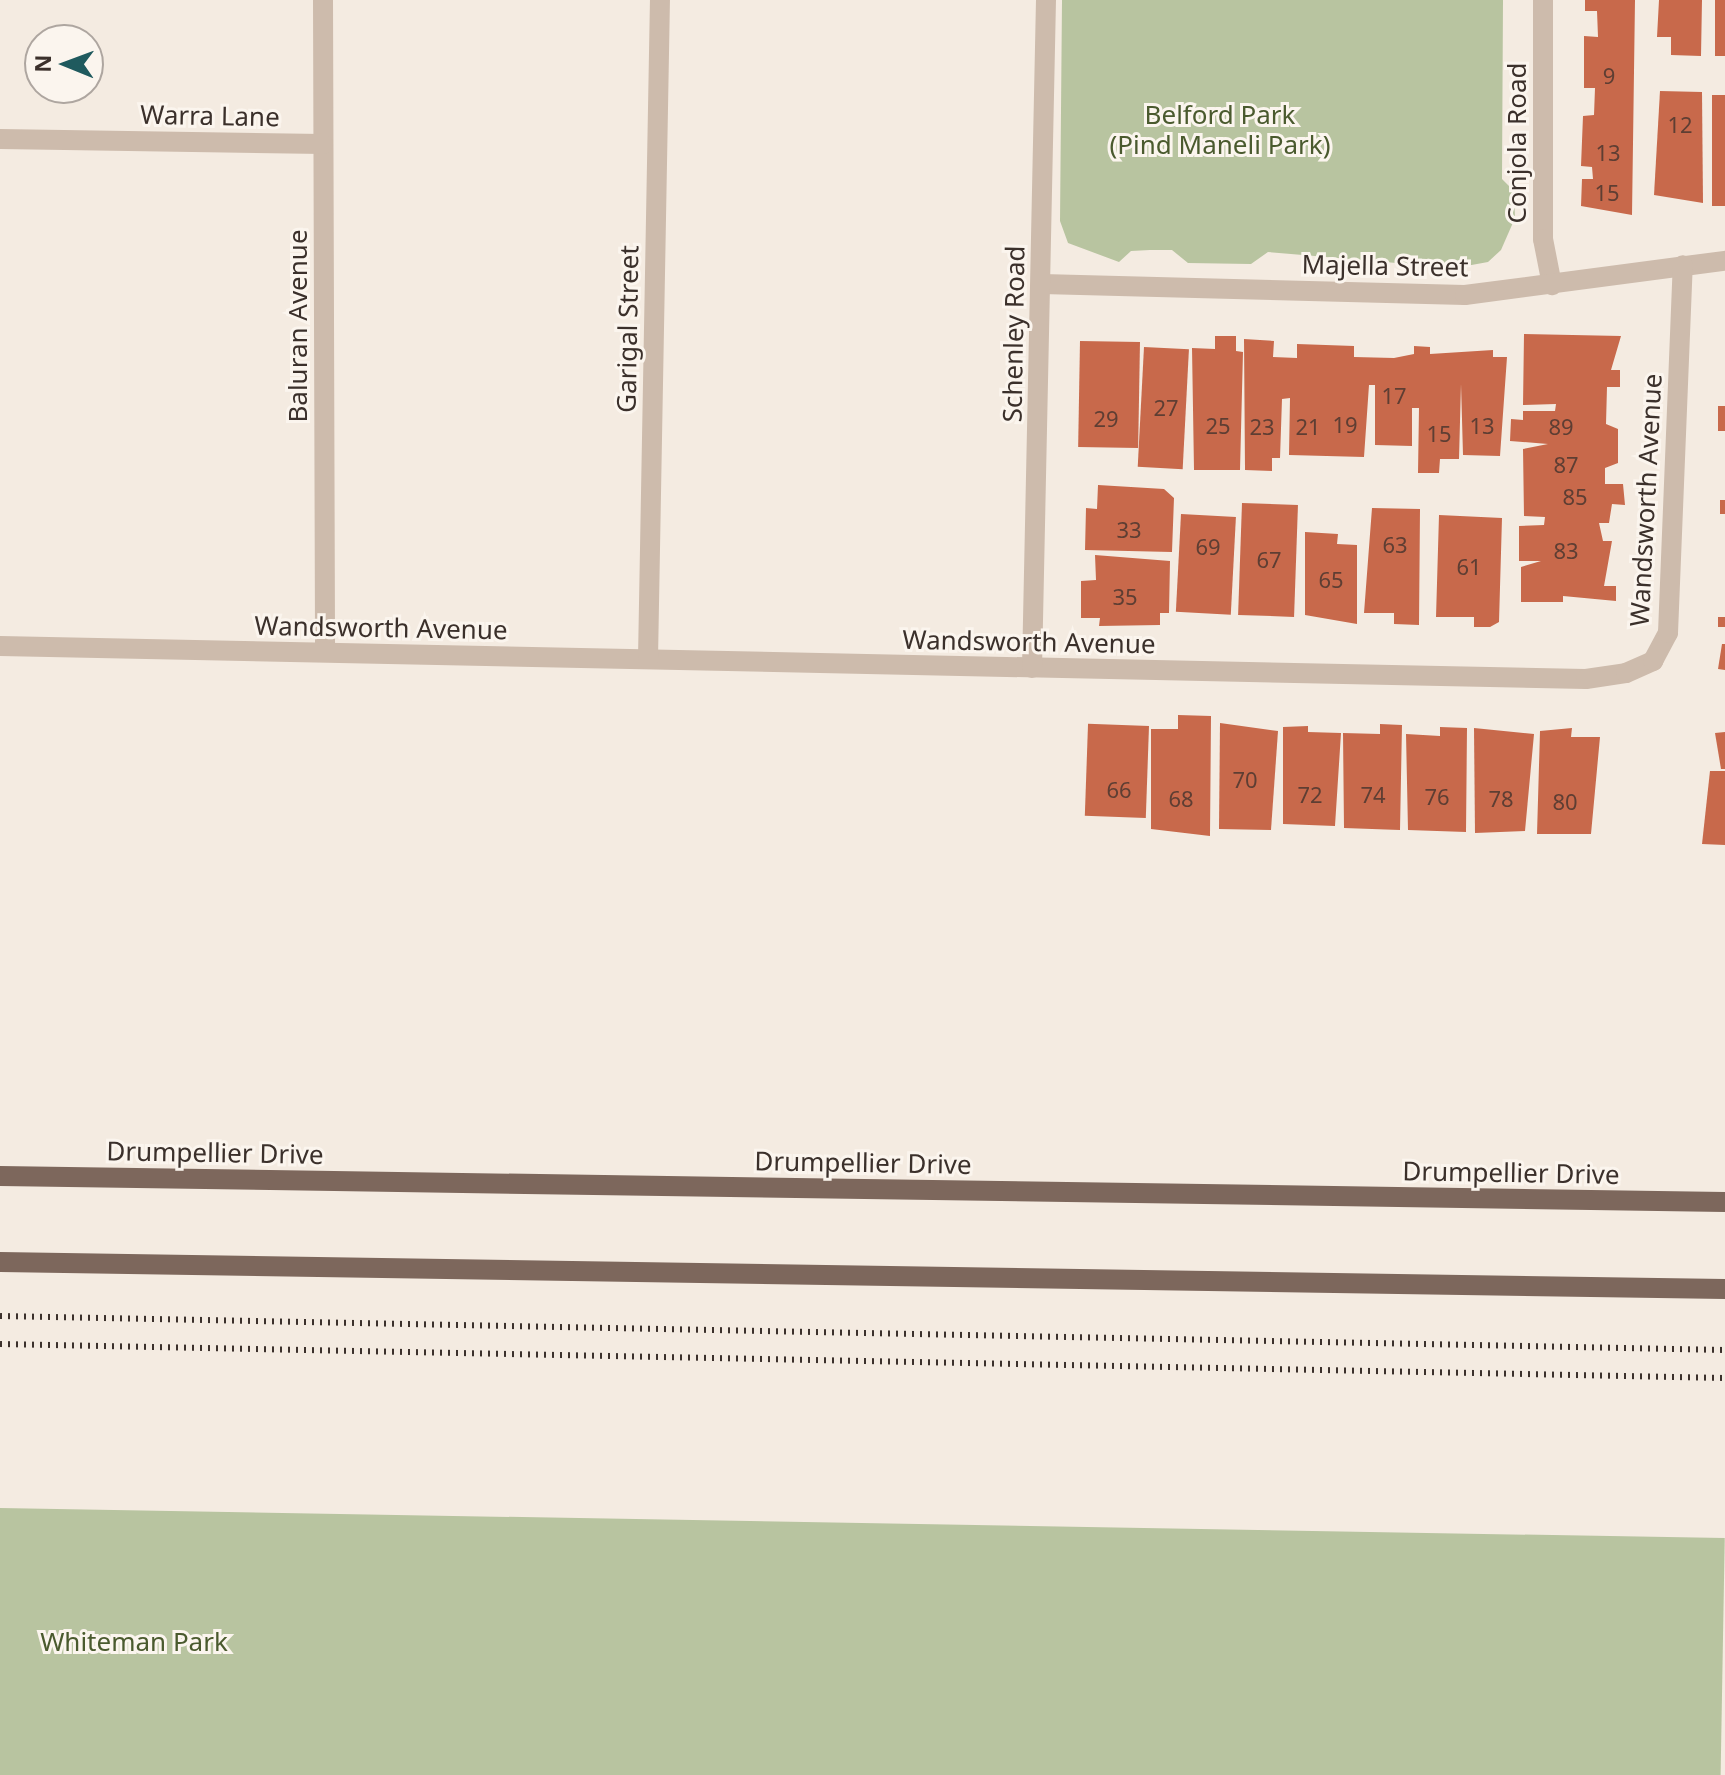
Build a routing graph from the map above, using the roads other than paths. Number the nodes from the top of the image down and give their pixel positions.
1 (323, 0) edge
2 (660, 0) edge
3 (1046, 0) edge
4 (1543, 0) edge
5 (0, 139) edge
6 (323, 144) junction
7 (1725, 261) edge
8 (1683, 265) junction
9 (1042, 284) junction
10 (1552, 285) junction
11 (0, 646) edge
12 (325, 652) junction
13 (648, 659) junction
14 (1032, 668) junction
15 (0, 1176) edge
16 (1725, 1202) edge
17 (0, 1262) edge
18 (1725, 1289) edge

1 - 6 street, Baluran Avenue
2 - 13 street, Garigal Street
3 - 9 street, Schenley Road
4 - 10 street, Conjola Road
5 - 6 street, Warra Lane
6 - 12 street, Baluran Avenue
7 - 8 street, Majella Street
8 - 10 street, Majella Street
8 - 14 street, Wandsworth Avenue
9 - 10 street, Majella Street
9 - 14 street, Schenley Road
11 - 12 street, Wandsworth Avenue
12 - 13 street, Wandsworth Avenue
13 - 14 street, Wandsworth Avenue
15 - 16 main road, Drumpellier Drive
17 - 18 main road

